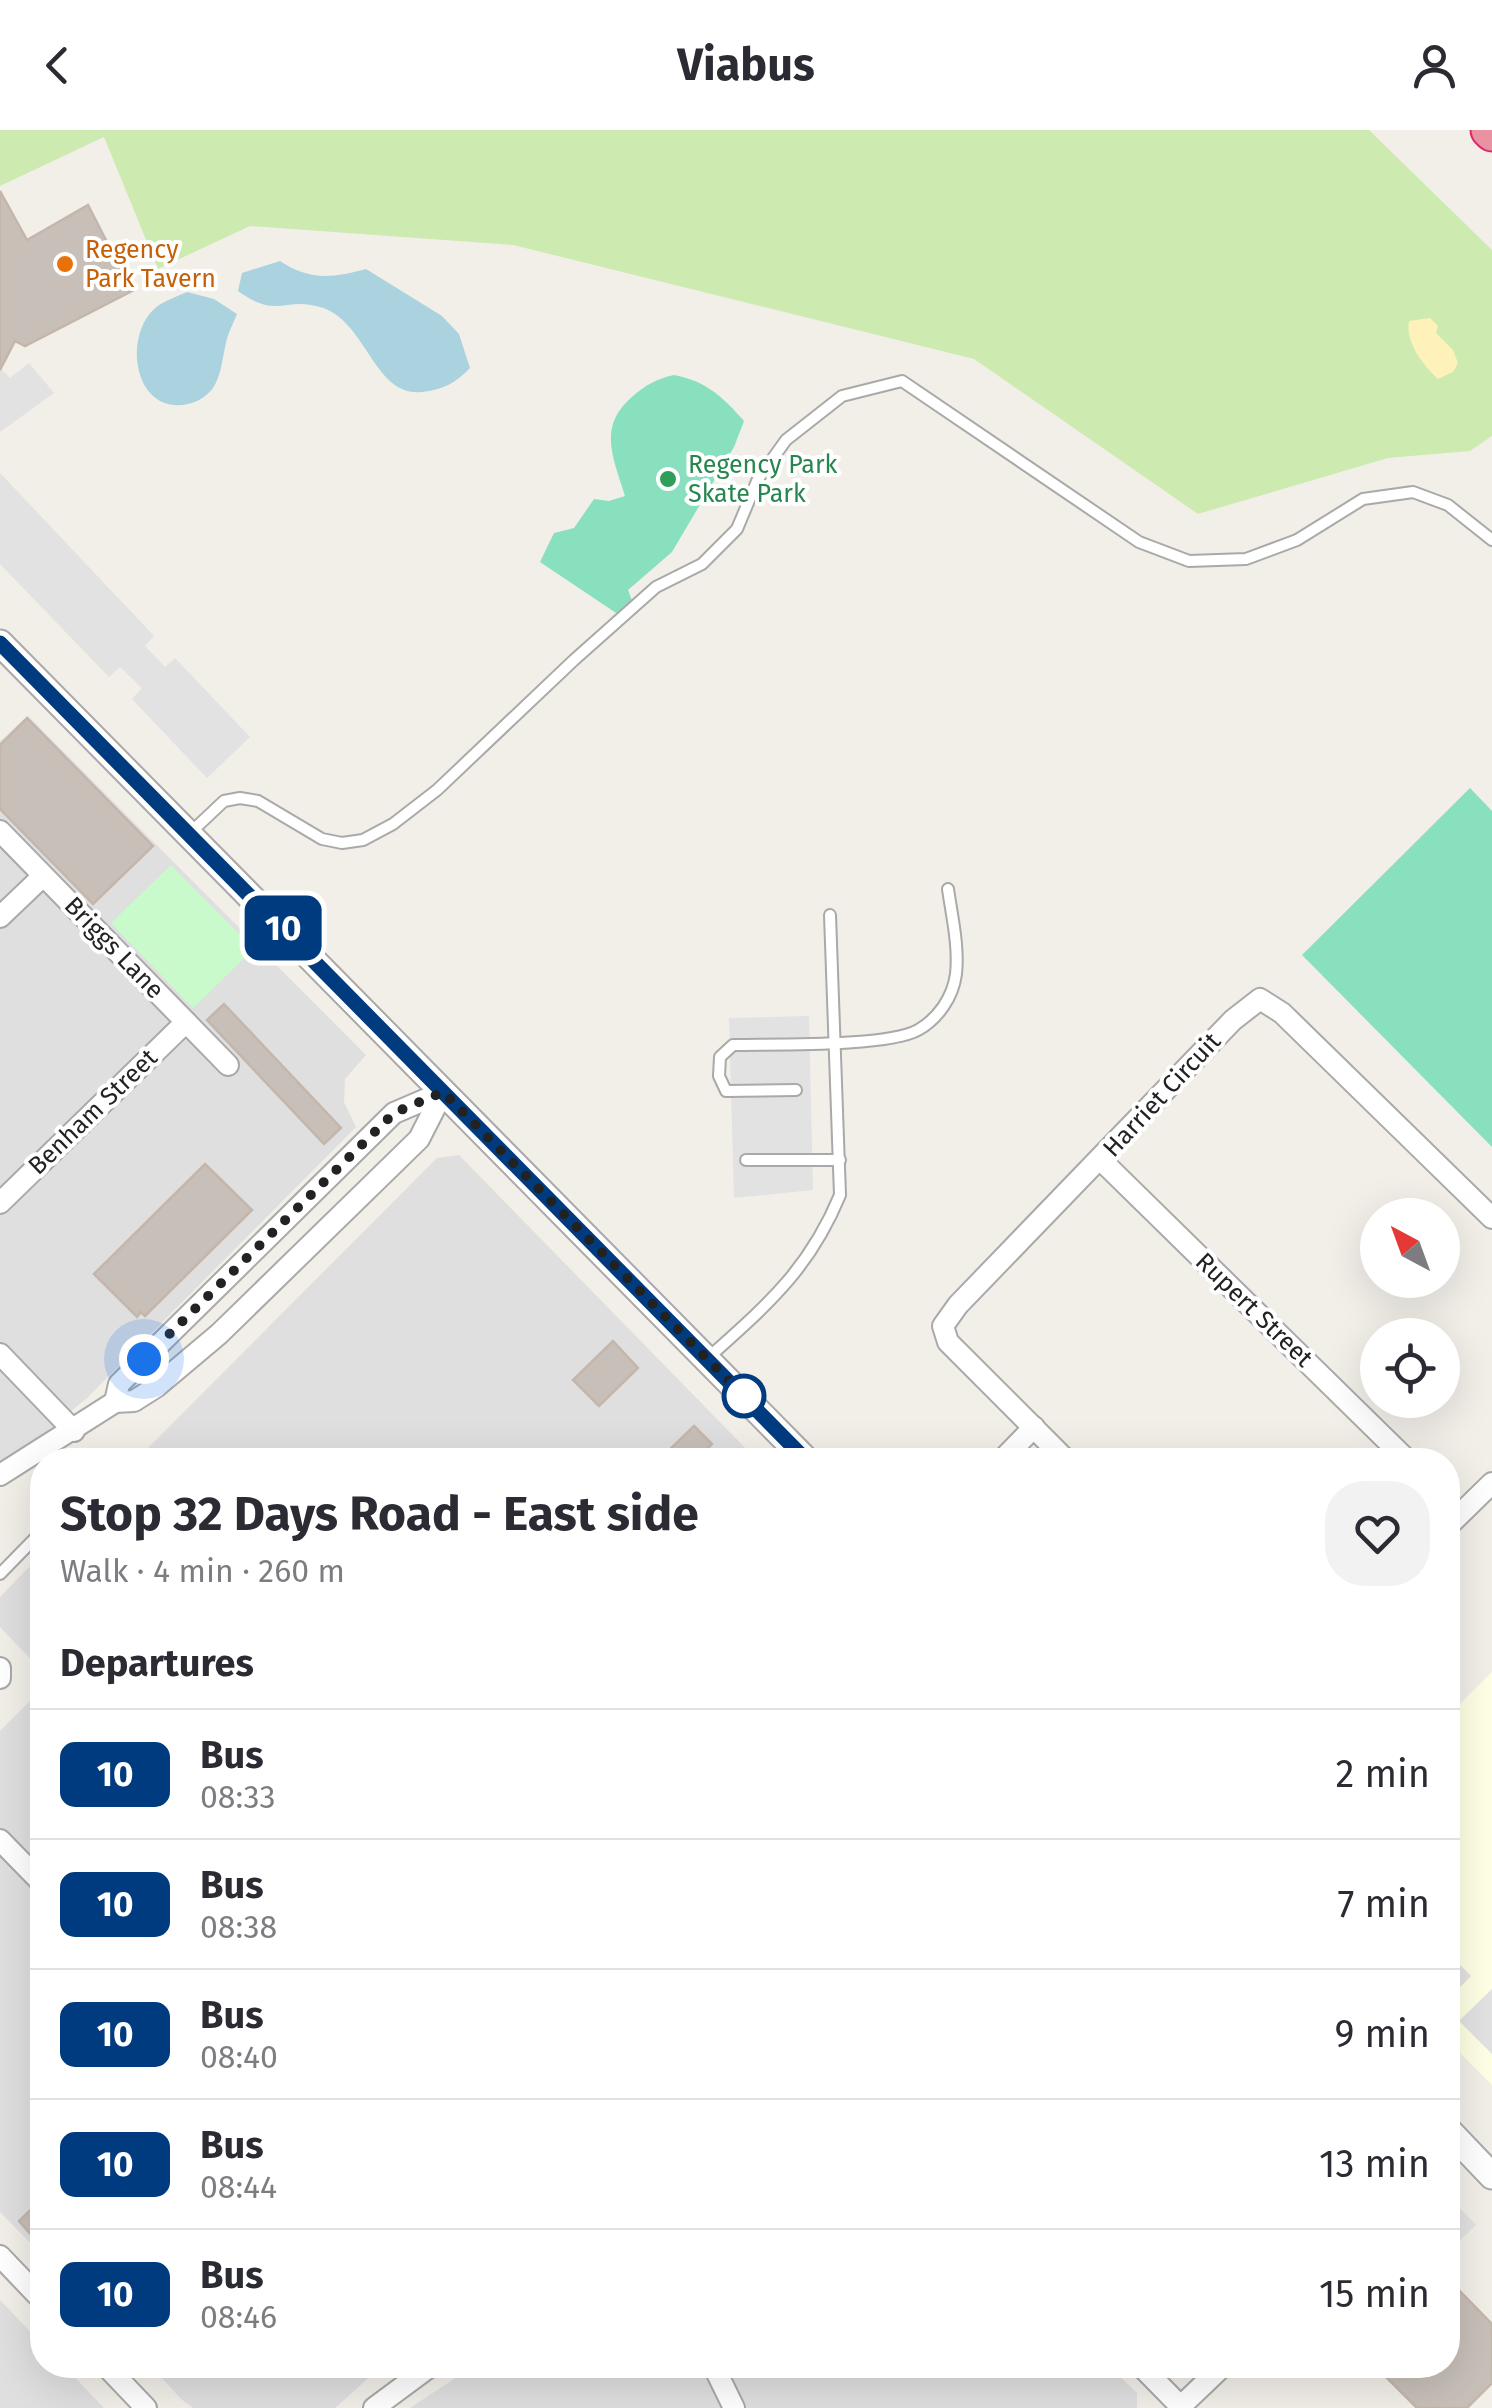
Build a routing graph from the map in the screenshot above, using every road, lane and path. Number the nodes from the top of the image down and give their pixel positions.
1 (1492, 540) edge
2 (0, 643) edge
3 (0, 831) edge
4 (189, 834) junction
5 (43, 876) junction
6 (948, 889) dead end
7 (830, 915) dead end
8 (0, 918) edge
9 (186, 1022) junction
10 (835, 1042) junction
11 (228, 1065) dead end
12 (796, 1090) dead end
13 (443, 1092) junction
14 (351, 1156) junction
15 (746, 1160) dead end
16 (840, 1160) junction
17 (1101, 1160) junction
18 (373, 1183) junction
19 (0, 1203) edge
20 (1492, 1218) edge
21 (0, 1354) edge
22 (708, 1359) junction
23 (114, 1402) junction
24 (1034, 1428) junction
25 (74, 1430) junction
26 (44, 1448) edge
27 (794, 1448) edge
28 (1014, 1448) edge
29 (1054, 1448) edge
30 (1395, 1448) edge
31 (30, 1457) edge
32 (0, 1475) edge
33 (1492, 1483) edge
34 (1460, 1507) edge
35 (30, 1543) edge
36 (0, 1574) edge
37 (0, 1668) edge
38 (0, 1678) edge
39 (0, 1840) edge
40 (30, 1871) edge
41 (1460, 2148) edge
42 (1492, 2176) edge
43 (0, 2256) edge
44 (30, 2287) edge
45 (117, 2378) edge
46 (414, 2378) edge
47 (719, 2378) edge
48 (1152, 2378) edge
49 (1210, 2378) edge
50 (1180, 2407) edge
51 (146, 2408) edge
52 (374, 2408) edge
53 (734, 2408) edge

1 - 4 lane
2 - 4 street
3 - 5 street, Briggs Lane
4 - 13 street
5 - 8 street
5 - 9 street, Briggs Lane
6 - 10 lane
7 - 10 lane
9 - 11 street, Briggs Lane
9 - 19 street, Benham Street
10 - 12 lane
10 - 16 lane
13 - 14 street
13 - 18 street
13 - 22 street
14 - 18 street
14 - 23 street
15 - 16 lane
16 - 22 lane
17 - 20 street, Harriet Circuit
17 - 24 street, Harriet Circuit
17 - 30 street, Rupert Street
18 - 23 street
21 - 25 street
22 - 27 street
23 - 25 street
24 - 28 street
24 - 29 street, Harriet Circuit
25 - 26 street
31 - 32 street
33 - 34 street
35 - 36 lane
37 - 38 street
39 - 40 street
41 - 42 street
43 - 44 street
45 - 51 street
46 - 52 street
47 - 53 street
48 - 50 street
49 - 50 street

